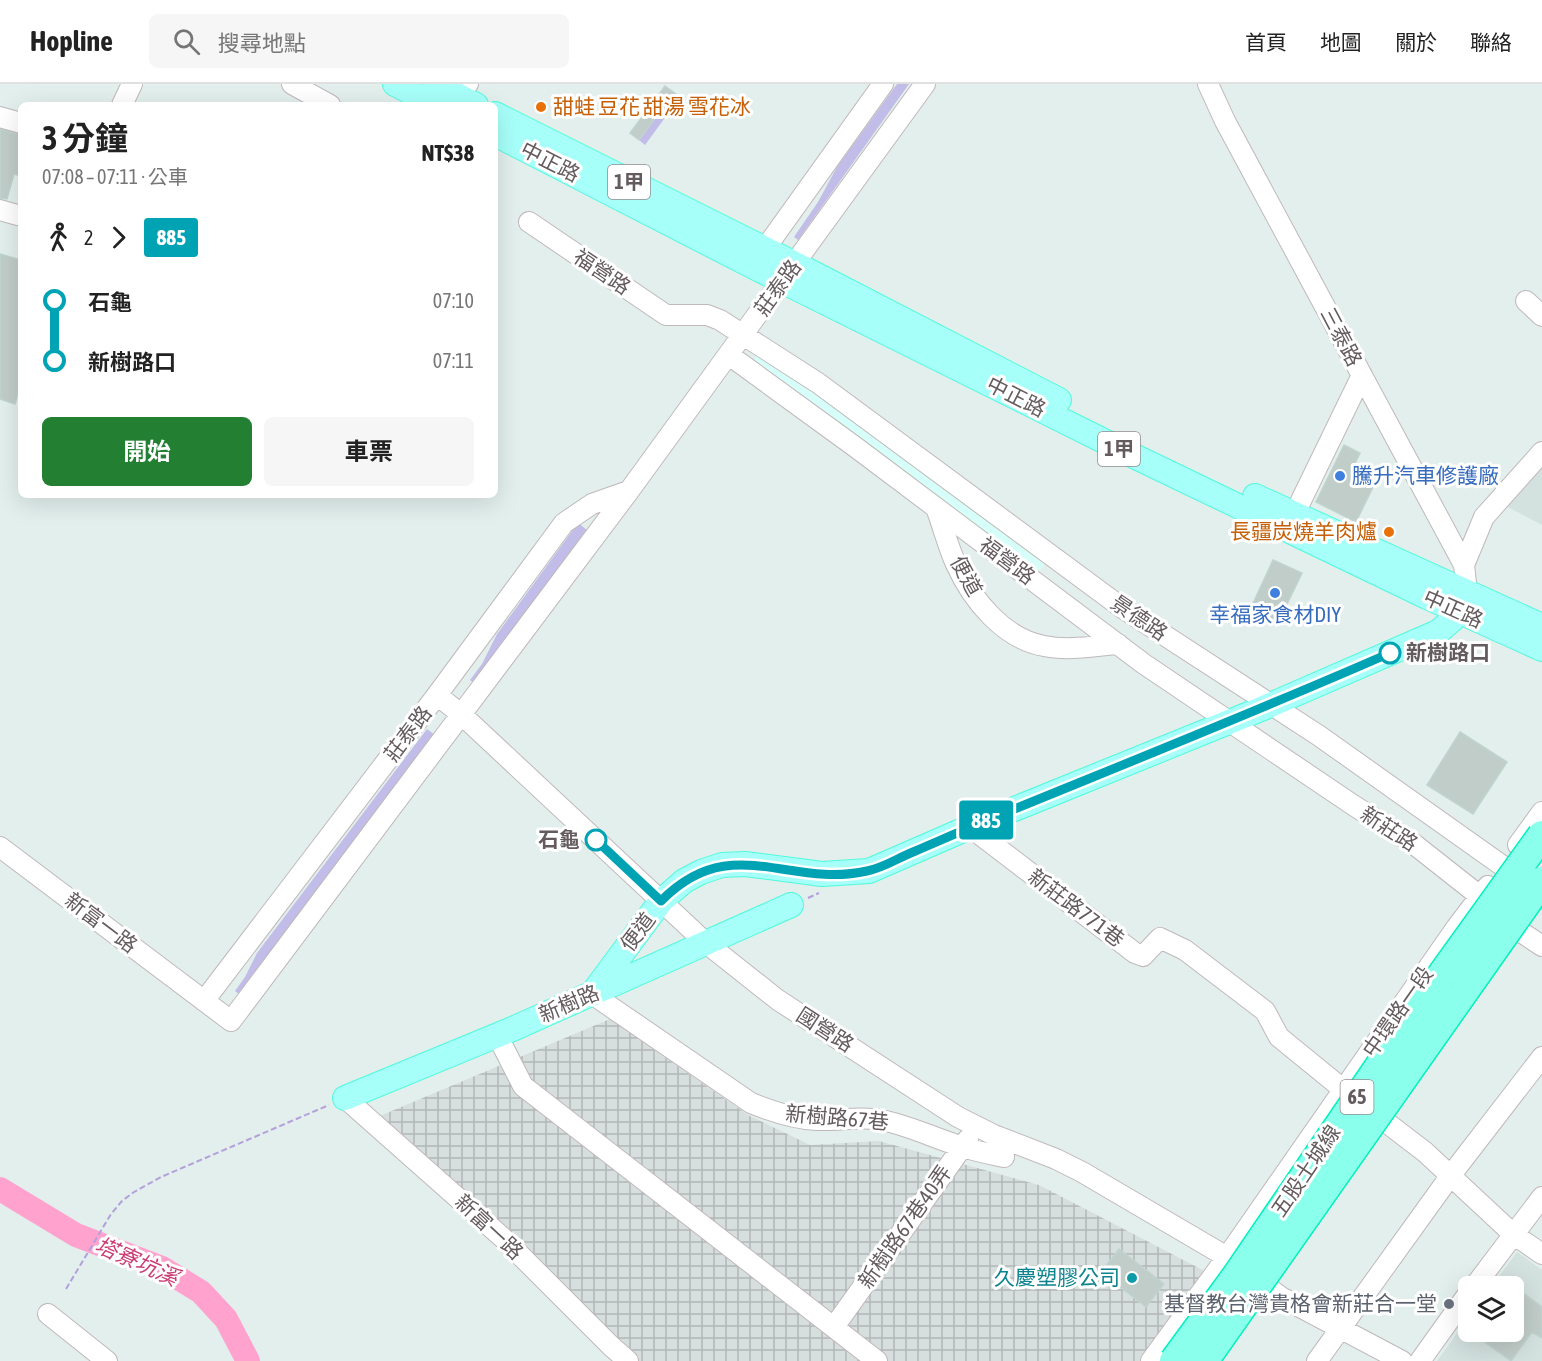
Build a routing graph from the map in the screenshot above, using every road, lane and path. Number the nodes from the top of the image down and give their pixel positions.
1 (132, 84) edge
2 (292, 84) edge
3 (394, 84) edge
4 (468, 84) edge
5 (883, 84) edge
6 (925, 84) edge
7 (1208, 84) edge
8 (436, 92) edge
9 (123, 102) edge
10 (325, 102) edge
11 (467, 102) edge
12 (498, 116) edge
13 (0, 117) edge
14 (18, 122) edge
15 (498, 135) edge
16 (0, 210) edge
17 (18, 215) edge
18 (529, 222) dead end
19 (758, 258) junction
20 (789, 273) junction
21 (1526, 301) dead end
22 (1542, 316) edge
23 (743, 336) junction
24 (729, 355) junction
25 (1362, 375) junction
26 (1542, 452) edge
27 (629, 490) junction
28 (936, 508) junction
29 (1294, 514) junction
30 (1464, 565) junction
31 (1462, 601) junction
32 (1542, 626) edge
33 (1118, 644) junction
34 (1542, 649) edge
35 (437, 695) junction
36 (1272, 704) junction
37 (462, 715) junction
38 (1228, 722) junction
39 (1542, 812) edge
40 (970, 827) junction
41 (1542, 835) edge
42 (0, 847) edge
43 (1503, 866) junction
44 (1542, 881) edge
45 (1542, 892) edge
46 (1480, 897) junction
47 (661, 901) junction
48 (1542, 903) edge
49 (791, 905) dead end
50 (1521, 932) junction
51 (706, 943) junction
52 (1542, 946) edge
53 (623, 952) junction
54 (637, 974) junction
55 (591, 994) junction
56 (204, 1001) junction
57 (231, 1022) joint
58 (1384, 1033) junction
59 (497, 1035) junction
60 (1542, 1057) edge
61 (1423, 1066) junction
62 (1344, 1090) junction
63 (341, 1100) junction
64 (1385, 1120) junction
65 (977, 1127) junction
66 (962, 1147) junction
67 (1004, 1157) dead end
68 (1447, 1181) junction
69 (1542, 1197) edge
70 (1513, 1233) junction
71 (1542, 1254) edge
72 (1227, 1257) junction
73 (1482, 1276) edge
74 (1268, 1288) junction
75 (66, 1289) dead end
76 (1458, 1308) edge
77 (48, 1314) dead end
78 (834, 1327) junction
79 (1340, 1329) junction
80 (107, 1361) edge
81 (628, 1361) edge
82 (878, 1361) edge
83 (1151, 1361) edge
84 (1174, 1361) edge
85 (1204, 1361) edge
86 (1220, 1361) edge
87 (1317, 1361) edge
88 (1402, 1361) edge
89 (1420, 1361) edge

1 - 9 street
2 - 10 street
3 - 8 main road
4 - 8 street
5 - 19 street, 莊泰路
6 - 20 street, 莊泰路
7 - 25 street, 三泰路
8 - 11 main road
12 - 19 main road, 中正路 / 1甲
13 - 14 street
15 - 19 main road, 中正路 / 1甲
16 - 17 street
18 - 23 street, 福營路
19 - 20 main road, 中正路 / 1甲
20 - 23 street, 莊泰路
20 - 29 main road, 中正路 / 1甲
20 - 31 main road, 中正路 / 1甲
21 - 22 street
23 - 24 street, 莊泰路
23 - 36 street, 景德路
24 - 27 street, 莊泰路
24 - 28 street, 福營路
25 - 29 street
25 - 30 street, 三泰路
26 - 30 street
27 - 35 street, 莊泰路
27 - 37 street, 莊泰路
28 - 33 street, 福營路
28 - 33 street, 便道
29 - 31 main road, 中正路 / 1甲
30 - 31 street, 三泰路
31 - 32 main road, 中正路 / 1甲
31 - 34 main road, 中正路 / 1甲
31 - 36 main road
33 - 38 street, 福營路
35 - 37 street, 國營路
35 - 56 street, 莊泰路
36 - 38 main road
36 - 43 street, 景德路
37 - 47 street, 國營路
37 - 57 street, 莊泰路
38 - 40 main road
38 - 46 street, 新莊路
39 - 43 street, 中環路一段
40 - 47 main road, 便道
40 - 62 street, 新莊路771巷
41 - 84 highway, 五股土城線 / 65, bridge
42 - 56 street, 新富一路
43 - 45 street, 景德路
43 - 46 street, 中環路一段
44 - 85 highway, 五股土城線 / 65, bridge
46 - 50 street, 新莊路
46 - 58 street, 中環路一段
47 - 51 street, 國營路
47 - 53 main road, 便道
48 - 50 street
49 - 51 main road, 新樹路
50 - 52 street, 新莊路
50 - 61 street
51 - 54 main road, 新樹路
51 - 65 street, 國營路
53 - 54 street
53 - 55 main road, 便道
54 - 55 main road, 新樹路
55 - 59 main road, 新樹路
55 - 66 street, 新樹路67巷
56 - 57 street, 新富一路
58 - 61 street
58 - 62 street, 中環路一段
59 - 63 main road, 新樹路
59 - 78 street
60 - 68 street
61 - 64 street
62 - 64 street
62 - 72 street, 中環路一段
63 - 75 path
63 - 81 street, 新富一路
64 - 68 street
64 - 74 street
65 - 66 street, 新樹路67巷40弄
65 - 72 street, 國營路
66 - 67 street, 新樹路67巷
66 - 78 street, 新樹路67巷40弄
68 - 70 street
68 - 79 street
69 - 70 street
70 - 71 street
70 - 73 street
72 - 74 street, 國營路
72 - 83 street, 中環路一段
74 - 79 street, 國營路
74 - 86 street
76 - 89 street
77 - 80 street
78 - 82 street
79 - 87 street
79 - 88 street, 國營路

